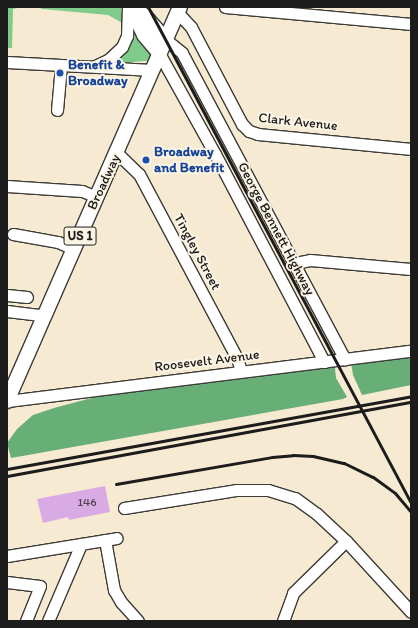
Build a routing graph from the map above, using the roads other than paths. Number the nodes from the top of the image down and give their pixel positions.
1 (128, 7) edge
2 (132, 7) edge
3 (225, 7) edge
4 (179, 10) edge
5 (411, 24) edge
6 (165, 39) junction
7 (159, 53) junction
8 (7, 62) edge
9 (61, 65) junction
10 (93, 67) junction
11 (152, 70) junction
12 (57, 110) dead end
13 (411, 149) edge
14 (117, 153) junction
15 (7, 186) edge
16 (97, 197) junction
17 (13, 234) dead end
18 (74, 249) junction
19 (295, 263) junction
20 (411, 269) edge
21 (7, 295) edge
22 (27, 297) dead end
23 (7, 311) edge
24 (45, 316) junction
25 (411, 351) edge
26 (345, 359) junction
27 (324, 362) junction
28 (241, 371) junction
29 (7, 401) edge
30 (124, 508) dead end
31 (117, 538) dead end
32 (105, 540) junction
33 (346, 541) junction
34 (81, 544) junction
35 (7, 556) edge
36 (7, 582) edge
37 (411, 612) edge
38 (26, 621) edge
39 (48, 621) edge
40 (138, 621) edge
41 (283, 621) edge

1 - 10 street
2 - 6 main road, George Bennett Highway
2 - 7 main road, George Bennett Highway
3 - 5 street
4 - 6 main road, Broadway / US 1
4 - 13 street, Clark Avenue
6 - 7 main road, Broadway / US 1
6 - 19 street, George Bennett Highway
7 - 11 main road, Broadway / US 1
7 - 27 street, George Bennett Highway
8 - 9 street
9 - 10 street
9 - 12 street
10 - 11 street
11 - 14 main road, Broadway / US 1
14 - 16 main road, Broadway / US 1
14 - 28 street, Tingley Street
15 - 16 street
16 - 18 main road, Broadway / US 1
17 - 18 street
18 - 24 main road, Broadway / US 1
19 - 20 street
19 - 26 street, George Bennett Highway
21 - 22 street
23 - 24 street
24 - 29 main road, Broadway / US 1
25 - 26 street, Roosevelt Avenue
26 - 27 street, Roosevelt Avenue
27 - 28 street, Roosevelt Avenue
28 - 29 street, Roosevelt Avenue
30 - 33 street
31 - 32 street
32 - 34 street
32 - 40 street
33 - 37 street
33 - 41 street
34 - 35 street
34 - 39 street
36 - 38 street

